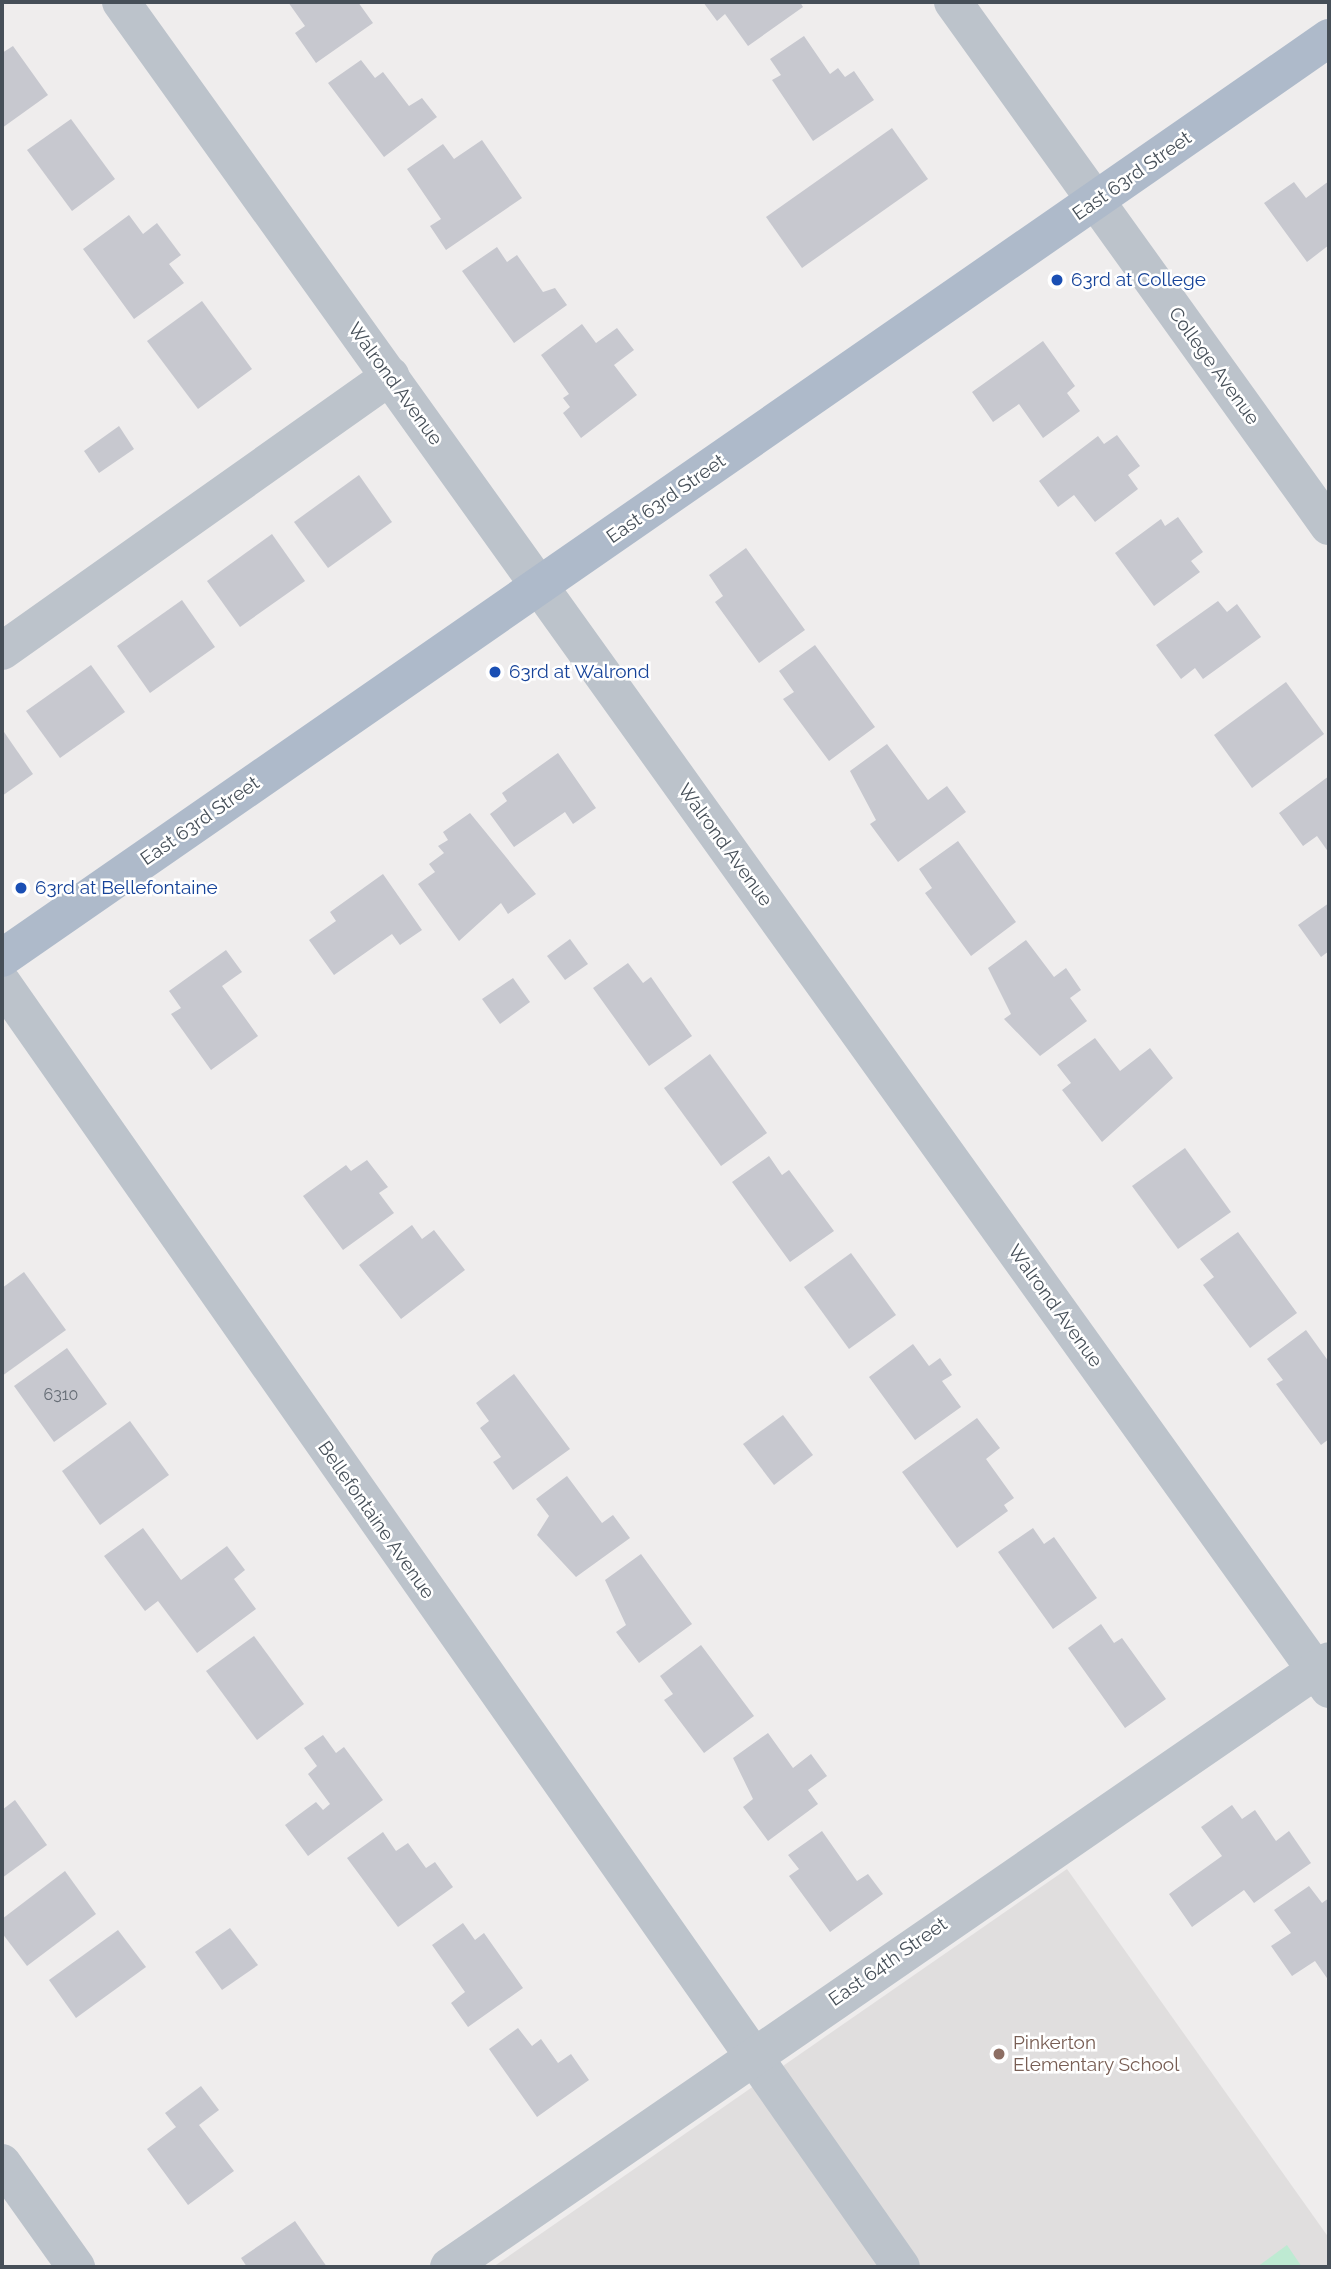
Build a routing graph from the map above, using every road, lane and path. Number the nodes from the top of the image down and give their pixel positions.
1 (121, 2) edge
2 (953, 2) edge
3 (1329, 38) edge
4 (1096, 201) junction
5 (390, 376) junction
6 (1329, 526) edge
7 (540, 586) junction
8 (2, 651) edge
9 (2, 958) edge
10 (2, 983) edge
11 (1324, 1673) edge
12 (751, 2057) junction
13 (2, 2164) edge
14 (76, 2267) edge
15 (449, 2267) edge
16 (901, 2267) edge

1 - 5 street, Walrond Avenue
2 - 4 street, College Avenue
3 - 4 main road, East 63rd Street
4 - 6 street, College Avenue
4 - 7 main road, East 63rd Street
5 - 7 street, Walrond Avenue
5 - 8 street
7 - 9 main road, East 63rd Street
7 - 11 street, Walrond Avenue
10 - 12 street, Bellefontaine Avenue
11 - 12 street, East 64th Street
12 - 15 street, East 64th Street
12 - 16 street, Bellefontaine Avenue
13 - 14 street

